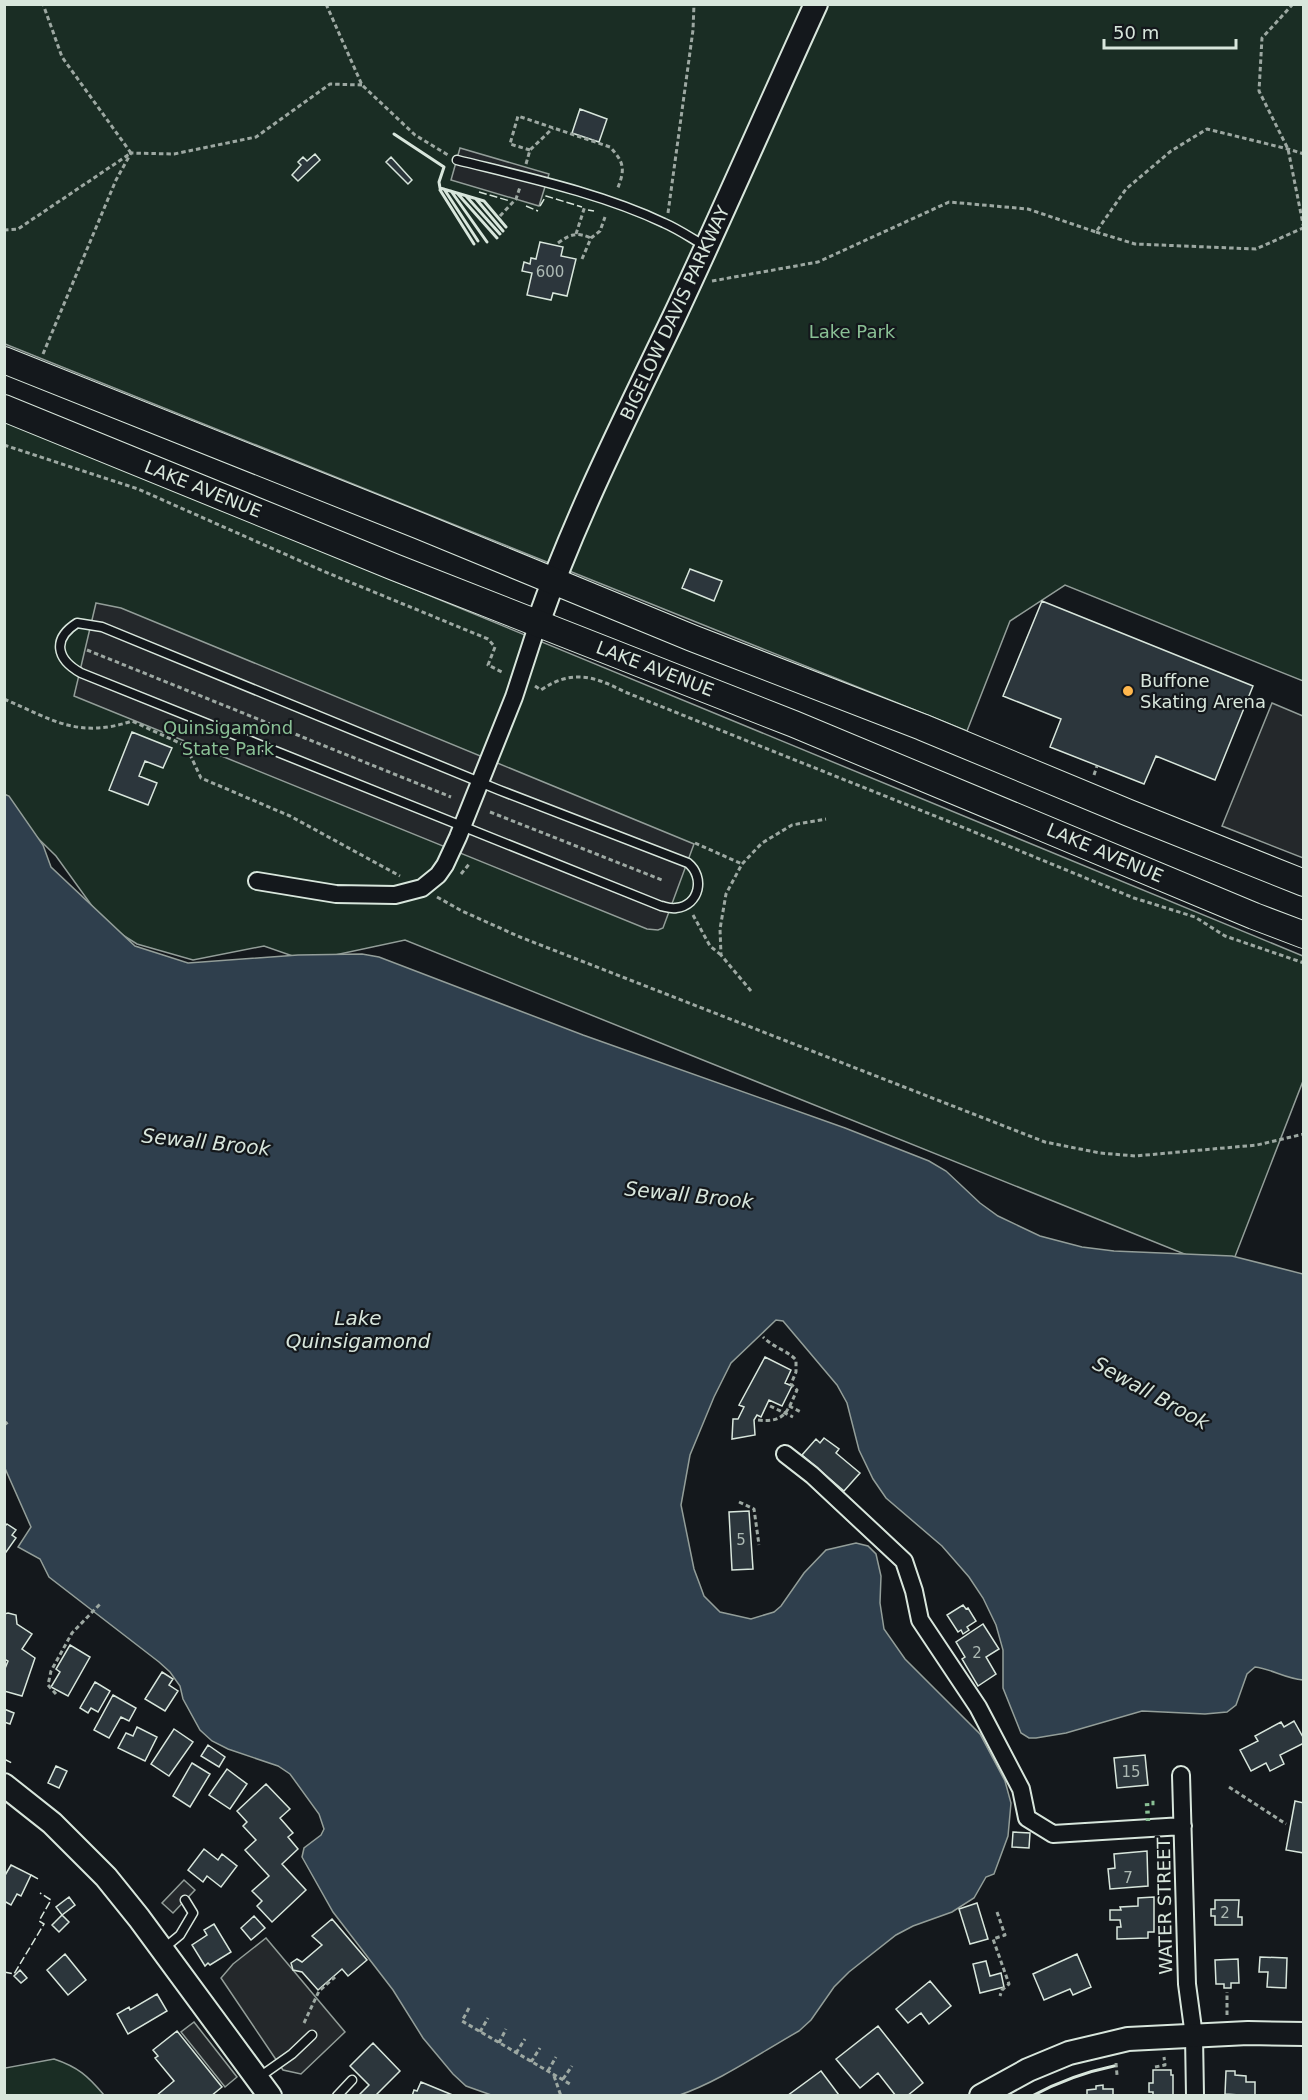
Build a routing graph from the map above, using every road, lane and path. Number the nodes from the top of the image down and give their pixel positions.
1 (43, 4) edge
2 (326, 4) edge
3 (694, 4) edge
4 (816, 4) edge
5 (1293, 4) edge
6 (362, 85) junction
7 (553, 128) junction
8 (1288, 149) junction
9 (530, 150) junction
10 (131, 153) junction
11 (1304, 154) edge
12 (457, 160) joint
13 (525, 167) dead end
14 (520, 186) dead end
15 (589, 196) junction
16 (612, 203) junction
17 (500, 216) dead end
18 (604, 217) dead end
19 (666, 224) junction
20 (1303, 228) edge
21 (4, 230) edge
22 (1096, 232) junction
23 (576, 234) junction
24 (591, 238) junction
25 (558, 243) dead end
26 (706, 246) junction
27 (582, 259) dead end
28 (707, 282) dead end
29 (4, 360) edge
30 (39, 362) dead end
31 (4, 408) edge
32 (4, 446) edge
33 (552, 581) junction
34 (538, 623) junction
35 (87, 650) dead end
36 (508, 675) dead end
37 (532, 685) dead end
38 (4, 699) edge
39 (480, 782) junction
40 (451, 797) dead end
41 (490, 812) dead end
42 (826, 819) dead end
43 (462, 826) junction
44 (695, 843) dead end
45 (742, 864) junction
46 (662, 880) dead end
47 (257, 881) dead end
48 (1304, 883) edge
49 (422, 888) junction
50 (692, 915) dead end
51 (1304, 935) edge
52 (721, 955) junction
53 (1304, 963) edge
54 (751, 991) dead end
55 (1304, 1134) edge
56 (763, 1338) dead end
57 (770, 1406) dead end
58 (789, 1406) junction
59 (801, 1412) dead end
60 (786, 1414) junction
61 (793, 1417) dead end
62 (759, 1420) dead end
63 (784, 1454) dead end
64 (739, 1502) dead end
65 (759, 1545) dead end
66 (101, 1603) dead end
67 (57, 1694) dead end
68 (1181, 1775) dead end
69 (4, 1785) edge
70 (1229, 1787) dead end
71 (1286, 1824) dead end
72 (1183, 1826) junction
73 (185, 1900) dead end
74 (997, 1912) dead end
75 (162, 1950) junction
76 (335, 1977) dead end
77 (1227, 1992) dead end
78 (1000, 1996) dead end
79 (469, 2008) dead end
80 (488, 2019) dead end
81 (1227, 2020) dead end
82 (304, 2023) dead end
83 (506, 2029) dead end
84 (480, 2031) junction
85 (1304, 2034) edge
86 (312, 2035) dead end
87 (1194, 2036) junction
88 (525, 2039) dead end
89 (499, 2043) junction
90 (540, 2048) dead end
91 (516, 2053) junction
92 (1164, 2055) dead end
93 (556, 2057) dead end
94 (531, 2062) junction
95 (1116, 2063) dead end
96 (572, 2066) dead end
97 (1155, 2067) dead end
98 (548, 2071) junction
99 (553, 2074) junction
100 (1117, 2075) dead end
101 (352, 2080) dead end
102 (563, 2080) junction
103 (570, 2084) dead end
104 (264, 2087) edge
105 (337, 2096) edge
106 (561, 2096) edge
107 (981, 2096) edge
108 (1195, 2096) edge

1 - 10 path
2 - 6 path
3 - 19 path
4 - 26 main road, BIGELOW DAVIS PARKWAY
5 - 8 path
6 - 10 path
6 - 12 path
7 - 9 path
7 - 9 path
7 - 16 path
8 - 11 path
8 - 20 path
8 - 22 path
9 - 13 path
10 - 21 path
10 - 30 path
12 - 15 lane
14 - 17 path
15 - 16 lane
15 - 23 path
16 - 19 lane
18 - 24 path
19 - 26 lane
20 - 22 path
22 - 28 path
23 - 24 path
23 - 25 path
24 - 27 path
26 - 33 main road, BIGELOW DAVIS PARKWAY
29 - 33 main road
31 - 34 main road, LAKE AVENUE
32 - 36 path
33 - 34 main road, BIGELOW DAVIS PARKWAY
33 - 48 main road
34 - 39 street
34 - 51 main road, LAKE AVENUE
35 - 40 path
37 - 53 path
38 - 49 path
39 - 43 street
39 - 43 lane
39 - 43 lane
41 - 46 path
42 - 45 path
43 - 49 street
44 - 45 path
45 - 52 path
47 - 49 street
49 - 55 path
50 - 52 path
52 - 54 path
56 - 58 path
57 - 60 path
58 - 59 path
58 - 60 path
60 - 61 path
60 - 62 path
63 - 72 street
64 - 65 path
66 - 67 path
68 - 72 street, WATER STREET
69 - 75 main road
70 - 71 path
72 - 87 street, WATER STREET
73 - 75 lane
74 - 78 path
75 - 104 main road
76 - 82 path
77 - 81 path
79 - 84 path
80 - 84 path
83 - 89 path
84 - 89 path
85 - 87 main road
86 - 104 lane
87 - 107 main road
87 - 108 street, WATER STREET
88 - 91 path
89 - 91 path
90 - 94 path
91 - 94 path
92 - 97 path
93 - 98 path
94 - 98 path
95 - 100 path
96 - 102 path
98 - 99 path
99 - 102 path
99 - 106 path
101 - 105 lane
102 - 103 path

